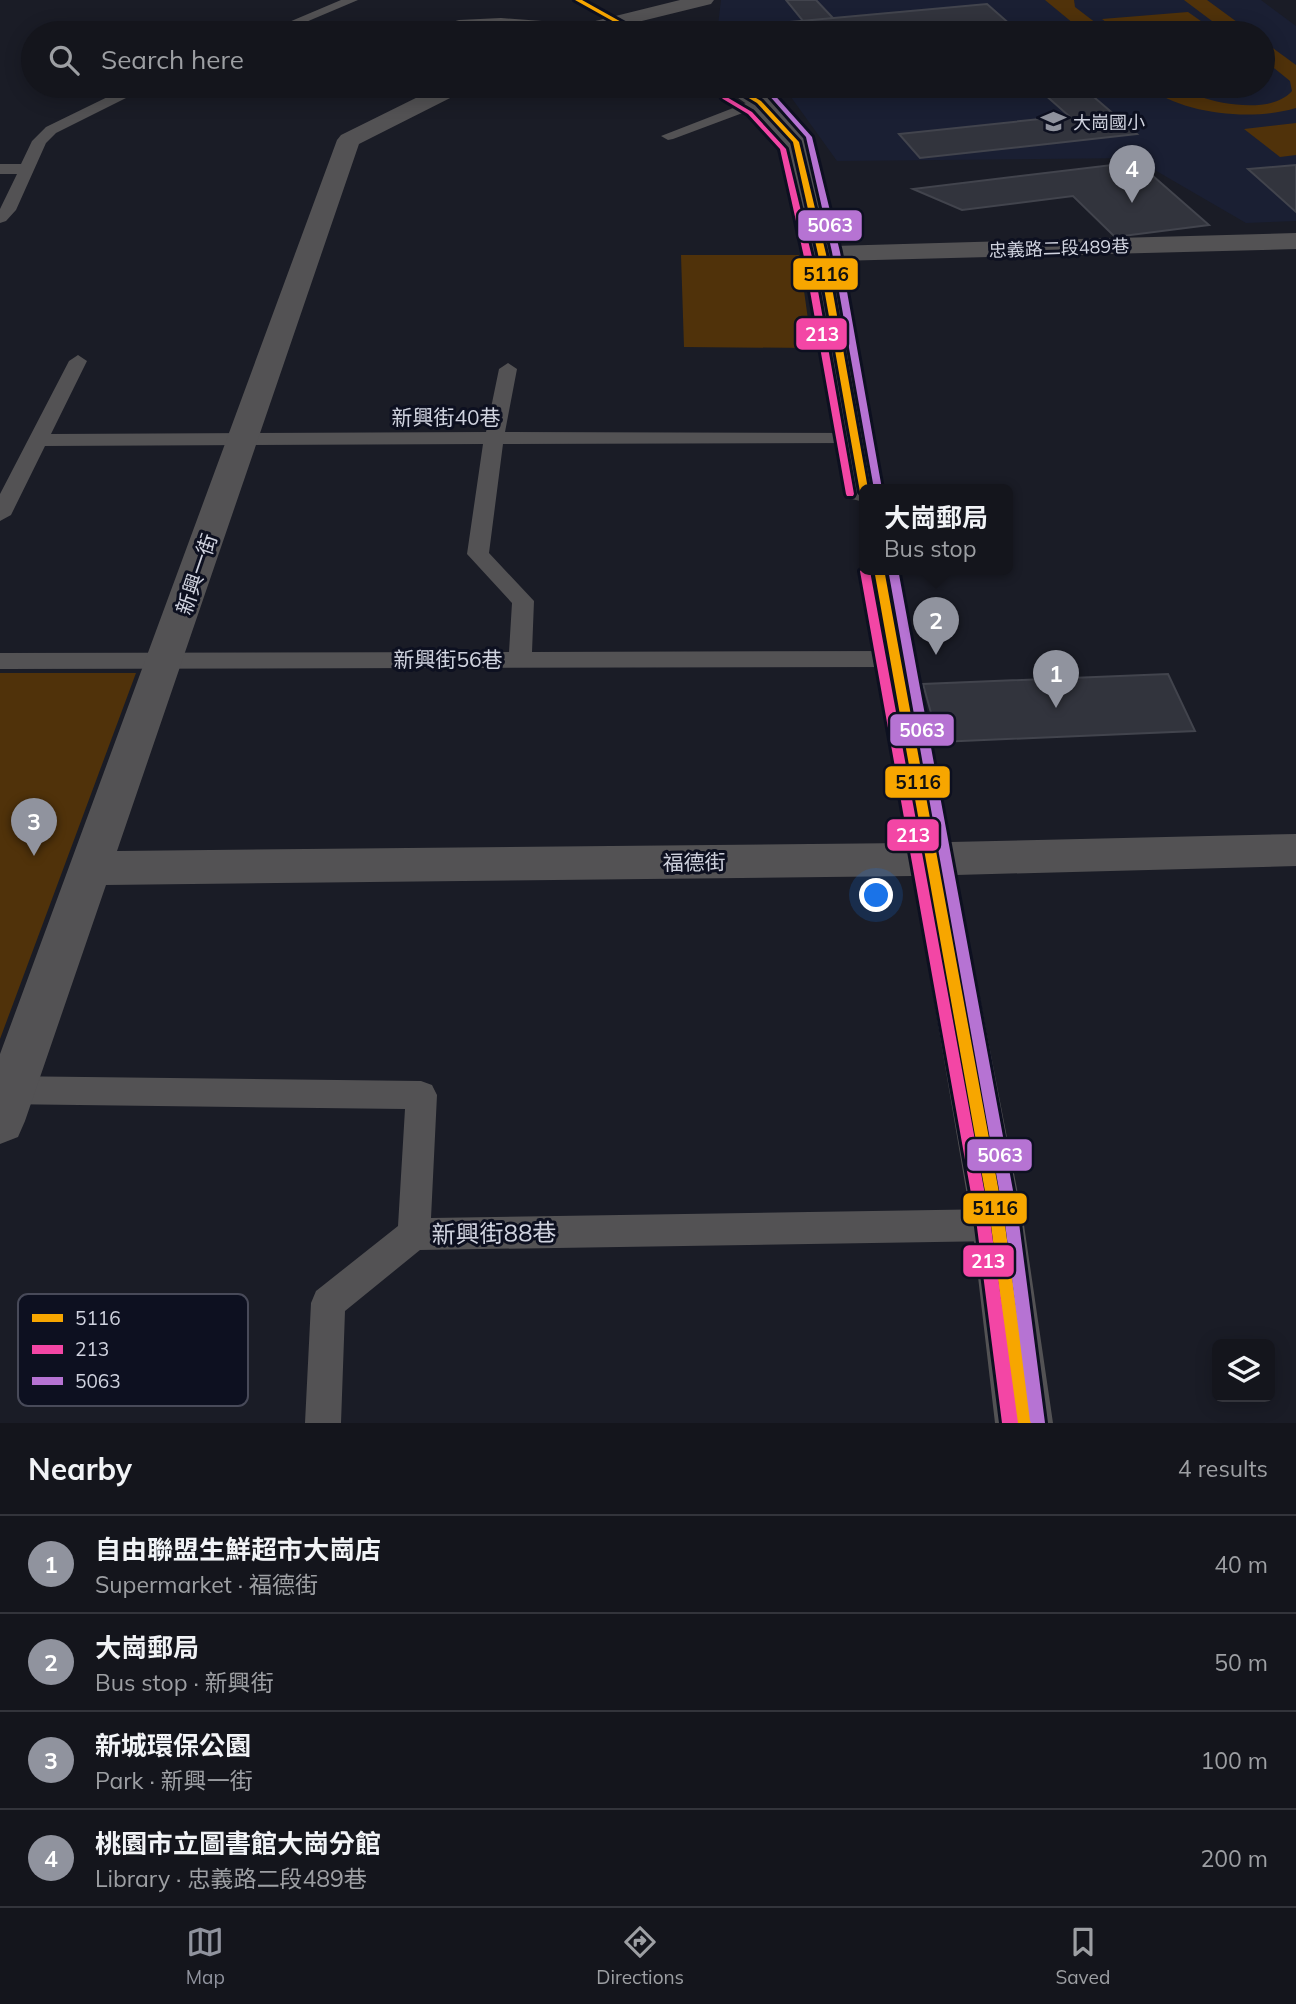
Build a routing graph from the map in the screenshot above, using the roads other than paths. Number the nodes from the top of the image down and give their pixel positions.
1 (352, 0) edge
2 (578, 0) edge
3 (704, 0) edge
4 (299, 21) edge
5 (616, 21) joint
6 (115, 98) edge
7 (432, 98) edge
8 (751, 98) edge
9 (759, 103) junction
10 (668, 136) dead end
11 (0, 169) edge
12 (25, 169) junction
13 (0, 218) edge
14 (1296, 242) edge
15 (822, 254) junction
16 (78, 361) dead end
17 (508, 369) dead end
18 (854, 437) junction
19 (38, 440) junction
20 (494, 440) junction
21 (243, 441) junction
22 (863, 484) edge
23 (0, 515) edge
24 (880, 575) edge
25 (166, 659) junction
26 (520, 659) junction
27 (895, 659) junction
28 (0, 662) edge
29 (1296, 850) edge
30 (931, 859) junction
31 (92, 868) junction
32 (4, 1100) edge
33 (998, 1224) junction
34 (414, 1234) junction
35 (323, 1423) edge
36 (1024, 1423) edge

1 - 4 lane
2 - 5 street
3 - 5 street
6 - 12 lane
7 - 21 street, 新興一街
8 - 9 street
9 - 10 lane
9 - 15 street
11 - 12 lane
12 - 13 lane
14 - 15 street, 忠義路二段489巷
15 - 18 street
16 - 19 lane
17 - 20 lane
18 - 20 lane, 新興街40巷
18 - 22 street
19 - 21 lane, 新興街40巷
19 - 23 lane
20 - 21 lane, 新興街40巷
20 - 26 lane
21 - 25 street, 新興一街
24 - 27 street
25 - 26 lane, 新興街56巷
25 - 28 lane, 新興街56巷
25 - 31 street, 新興一街
26 - 27 lane, 新興街56巷
27 - 30 street
29 - 30 street, 福德街
30 - 31 street, 福德街
30 - 33 street
31 - 32 street, 新興一街
32 - 34 lane, 新興街88巷
33 - 34 lane, 新興街88巷
33 - 36 street
34 - 35 lane

